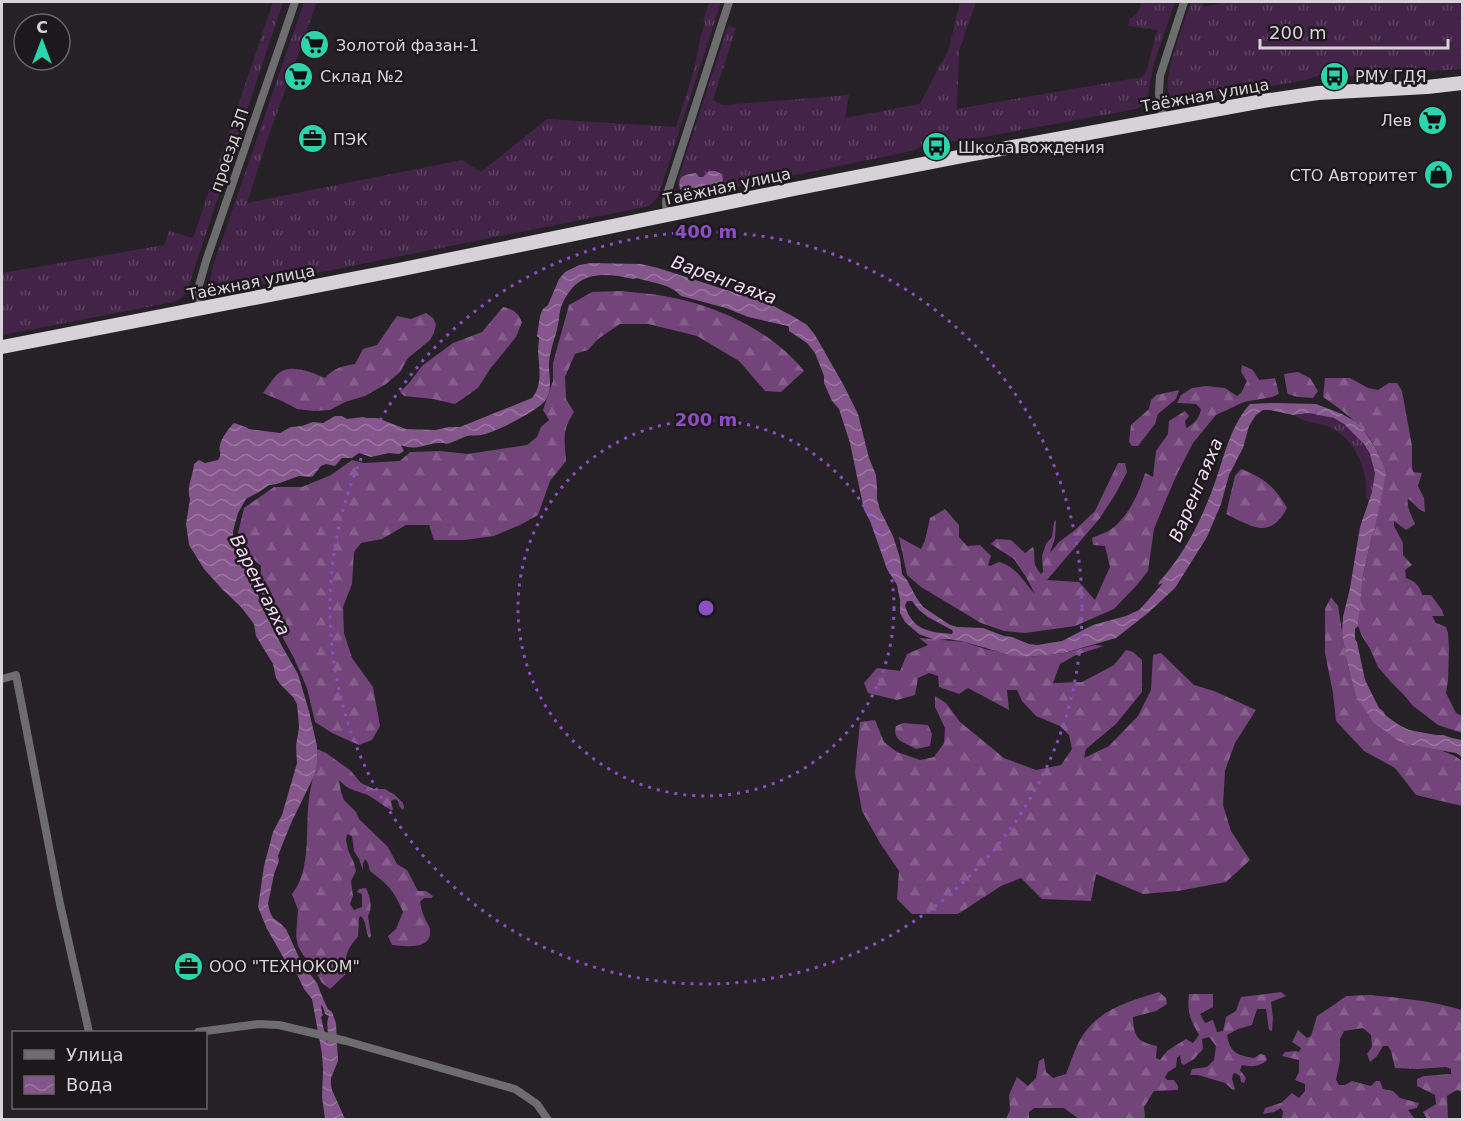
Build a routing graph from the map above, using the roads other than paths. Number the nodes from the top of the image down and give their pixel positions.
1 (295, 2) edge
2 (729, 2) edge
3 (1184, 2) edge
4 (1462, 83) edge
5 (1163, 119) junction
6 (667, 215) junction
7 (200, 309) junction
8 (2, 347) edge
9 (2, 679) edge
10 (89, 1031) edge
11 (207, 1031) edge
12 (548, 1119) edge

1 - 7 street, проезд 3П
2 - 6 street
3 - 5 street
4 - 5 highway, Таёжная улица
5 - 6 highway, Таёжная улица
6 - 7 highway, Таёжная улица
7 - 8 highway, Таёжная улица
9 - 10 street
11 - 12 street

